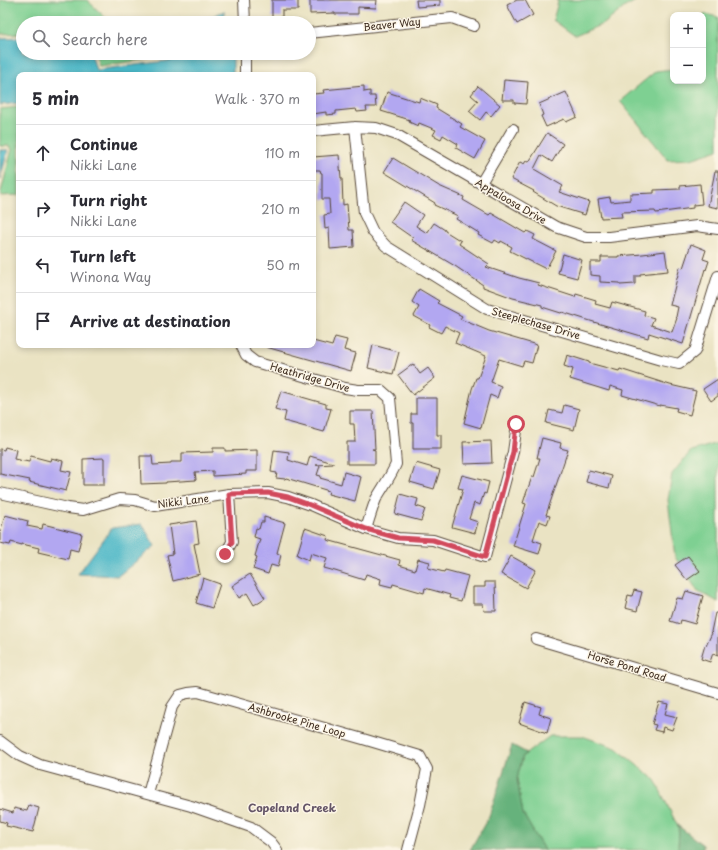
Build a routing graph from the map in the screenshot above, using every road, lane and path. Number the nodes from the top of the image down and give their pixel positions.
1 (244, 0) edge
2 (245, 16) edge
3 (474, 26) dead end
4 (316, 32) edge
5 (245, 60) edge
6 (245, 72) edge
7 (355, 127) junction
8 (513, 129) dead end
9 (316, 131) edge
10 (481, 183) junction
11 (718, 229) edge
12 (718, 276) edge
13 (242, 348) edge
14 (516, 424) dead end
15 (0, 493) edge
16 (229, 494) junction
17 (366, 529) junction
18 (225, 554) dead end
19 (536, 639) dead end
20 (718, 694) edge
21 (0, 741) edge
22 (148, 794) junction
23 (278, 850) edge
24 (408, 850) edge

1 - 2 street
3 - 4 street, Beaver Way
5 - 6 street
7 - 9 street, Appaloosa Drive
7 - 10 street, Appaloosa Drive
7 - 12 street, Steeplechase Drive
8 - 10 street
10 - 11 street, Appaloosa Drive
13 - 17 street, Heathridge Drive
14 - 17 street, Nikki Lane
15 - 16 street, Nikki Lane
16 - 17 street, Nikki Lane
16 - 18 street
19 - 20 street, Horse Pond Road
21 - 22 street
22 - 23 street
22 - 24 street, Ashbrooke Pine Loop

